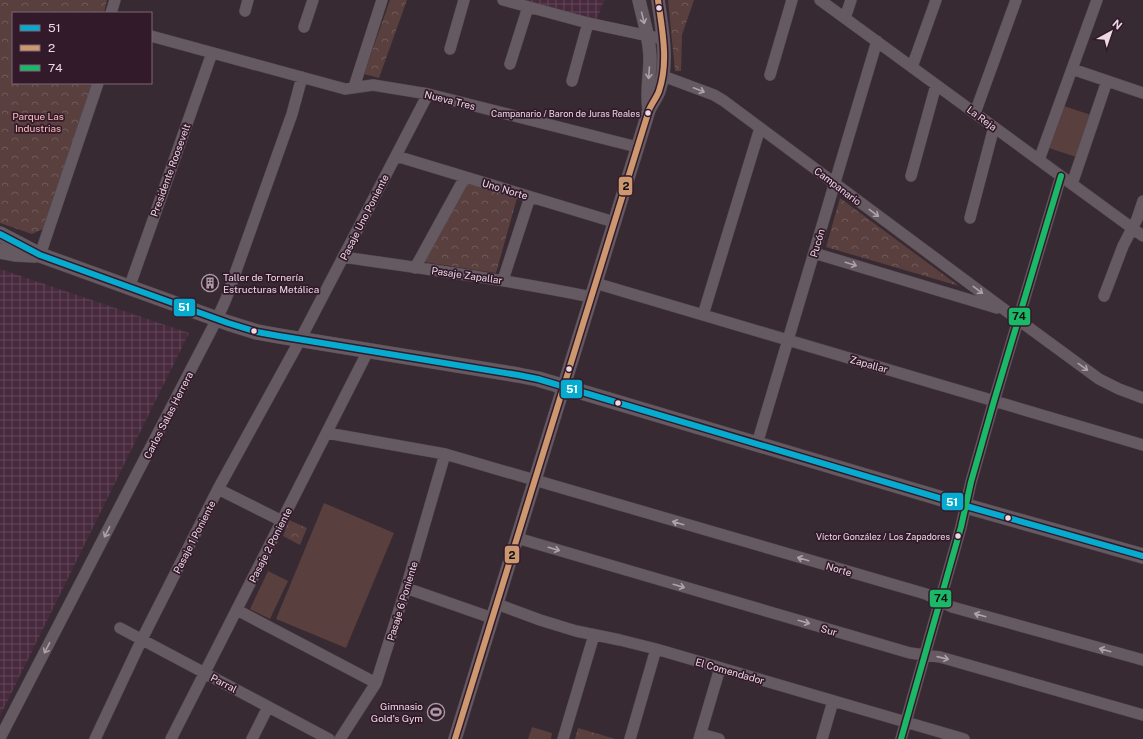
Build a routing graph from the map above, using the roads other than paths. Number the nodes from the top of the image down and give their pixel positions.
1 (115, 0) edge
2 (313, 0) edge
3 (382, 0) edge
4 (464, 0) edge
5 (503, 0) edge
6 (639, 0) edge
7 (658, 0) edge
8 (792, 0) edge
9 (820, 0) edge
10 (851, 0) edge
11 (936, 0) edge
12 (1016, 0) edge
13 (1097, 0) edge
14 (528, 7) junction
15 (111, 12) edge
16 (845, 18) junction
17 (588, 23) junction
18 (304, 28) dead end
19 (152, 36) edge
20 (647, 36) junction
21 (663, 39) junction
22 (876, 41) junction
23 (450, 49) dead end
24 (212, 52) junction
25 (510, 64) dead end
26 (912, 67) junction
27 (1072, 69) junction
28 (770, 75) dead end
29 (663, 76) junction
30 (302, 77) junction
31 (572, 81) dead end
32 (1107, 81) junction
33 (98, 84) edge
34 (936, 85) junction
35 (354, 88) junction
36 (1143, 93) edge
37 (428, 94) junction
38 (648, 110) junction
39 (976, 114) junction
40 (994, 127) junction
41 (760, 128) junction
42 (637, 148) junction
43 (396, 156) junction
44 (1039, 160) junction
45 (910, 176) dead end
46 (1061, 176) junction
47 (465, 177) junction
48 (834, 184) junction
49 (1072, 184) junction
50 (530, 197) junction
51 (1143, 201) edge
52 (970, 218) dead end
53 (614, 222) junction
54 (1132, 228) junction
55 (0, 234) edge
56 (1143, 236) edge
57 (0, 251) edge
58 (814, 253) junction
59 (40, 255) junction
60 (343, 258) junction
61 (415, 268) junction
62 (503, 280) junction
63 (595, 283) junction
64 (128, 288) junction
65 (1104, 296) dead end
66 (591, 297) junction
67 (1005, 310) junction
68 (703, 315) junction
69 (217, 319) junction
70 (1019, 319) junction
71 (300, 340) junction
72 (788, 340) junction
73 (368, 351) junction
74 (563, 387) junction
75 (1143, 398) edge
76 (994, 401) junction
77 (327, 433) junction
78 (757, 444) junction
79 (1143, 445) edge
80 (445, 454) junction
81 (534, 481) junction
82 (218, 489) junction
83 (966, 506) junction
84 (282, 521) junction
85 (517, 538) junction
86 (1143, 556) edge
87 (406, 588) junction
88 (941, 601) junction
89 (497, 604) junction
90 (237, 610) junction
91 (492, 618) junction
92 (120, 628) dead end
93 (594, 635) junction
94 (142, 639) junction
95 (656, 649) junction
96 (925, 655) junction
97 (1143, 660) edge
98 (720, 668) junction
99 (205, 673) junction
100 (376, 683) junction
101 (833, 701) junction
102 (268, 707) junction
103 (1143, 715) edge
104 (906, 722) junction
105 (700, 736) edge
106 (0, 738) edge
107 (95, 739) edge
108 (171, 739) edge
109 (252, 739) edge
110 (329, 739) edge
111 (340, 739) edge
112 (455, 739) edge
113 (564, 739) edge
114 (630, 739) edge
115 (719, 739) edge
116 (822, 739) edge
117 (901, 739) edge
118 (964, 739) edge

1 - 15 street
2 - 18 street
3 - 35 street
4 - 23 street
5 - 14 street
6 -> 20 street
7 - 21 street
8 - 28 street
9 - 16 street, La Reja
10 - 16 street
11 - 26 street
12 - 39 street
13 - 27 street
14 - 17 street
14 - 25 street
16 - 22 street, La Reja
17 - 20 street
17 - 31 street
19 - 24 street, Nueva Tres
20 - 21 street
20 -> 38 street
21 - 29 street
22 - 26 street, La Reja
22 - 48 street, Pucón
24 - 30 street, Nueva Tres
24 - 64 street, Presidente Roosevelt
26 - 34 street, La Reja
27 - 32 street
27 - 44 street
29 - 38 street
29 -> 41 street, Campanario
30 - 35 street, Nueva Tres
30 - 69 street, Carlos Salas Herrera
32 - 36 street
32 - 49 street
33 - 59 street
34 - 39 street, La Reja
34 - 45 street
35 - 37 street, Nueva Tres
37 - 42 street, Nueva Tres
37 - 43 street, Pasaje Uno Poniente
38 - 42 street
39 - 40 street, La Reja
40 - 44 street, La Reja
40 - 52 street
41 - 48 street, Campanario
41 - 68 street
42 - 53 street
43 - 47 street, Uno Norte
43 - 60 street, Pasaje Uno Poniente
44 - 46 street, La Reja
46 - 49 street, La Reja
46 - 70 street
47 - 50 street, Uno Norte
47 - 61 street
48 - 58 street, Pucón
48 -> 67 street, Campanario
49 - 54 street, La Reja
50 - 53 street, Uno Norte
50 - 62 street
51 - 54 street
53 - 63 street
54 - 56 street, La Reja
54 - 65 street
55 - 59 main road
57 - 59 main road
58 -> 67 street, Campanario
58 - 72 street, Pucón
59 - 64 main road
60 - 61 street, Pasaje Zapallar
60 - 71 street, Pasaje Uno Poniente
61 - 62 street, Pasaje Zapallar
62 - 66 street, Pasaje Zapallar
63 - 66 street
63 - 68 street, Zapallar
64 - 69 main road
66 - 74 street
67 - 70 street, Campanario
68 - 72 street, Zapallar
69 - 71 main road
69 -> 106 street, Carlos Salas Herrera
70 -> 75 street, Campanario
70 - 76 street
71 - 73 main road
71 - 82 street, Pasaje 1 Poniente
72 - 76 street, Zapallar
72 - 78 street, Pucón
73 - 74 main road
73 - 77 street, Pasaje 2 Poniente
74 - 78 main road
74 - 81 street
76 - 79 street, Zapallar
76 - 83 street
77 - 80 street, Norte
77 - 84 street, Pasaje 2 Poniente
78 - 83 main road
80 - 81 street, Norte
80 - 87 street, Pasaje 6 Poniente
81 - 85 street
88 -> 81 street, Norte
82 - 84 street
82 - 94 street, Pasaje 1 Poniente
83 - 86 main road
83 - 88 street
84 - 90 street, Pasaje 2 Poniente
85 - 89 street
85 -> 96 street, Sur
87 - 91 street
87 - 100 street, Pasaje 6 Poniente
88 - 96 street
97 -> 88 street, Norte
89 - 91 street
89 - 93 street, El Comendador
90 - 99 street, Pasaje 2 Poniente
90 - 100 street
91 - 112 street
92 - 94 street, Parral
93 - 95 street, El Comendador
93 - 113 street
94 - 99 street, Parral
94 - 107 street, Pasaje 1 Poniente
95 - 98 street, El Comendador
95 - 114 street
96 -> 103 street, Sur
96 - 104 street
98 - 101 street, El Comendador
98 - 105 street
99 - 102 street, Parral
99 - 108 street, Pasaje 2 Poniente
100 - 111 street, Pasaje 6 Poniente
101 - 104 street, El Comendador
101 - 116 street
102 - 109 street
102 - 110 street, Parral
104 - 117 street
104 - 118 street, El Comendador
105 - 115 street

